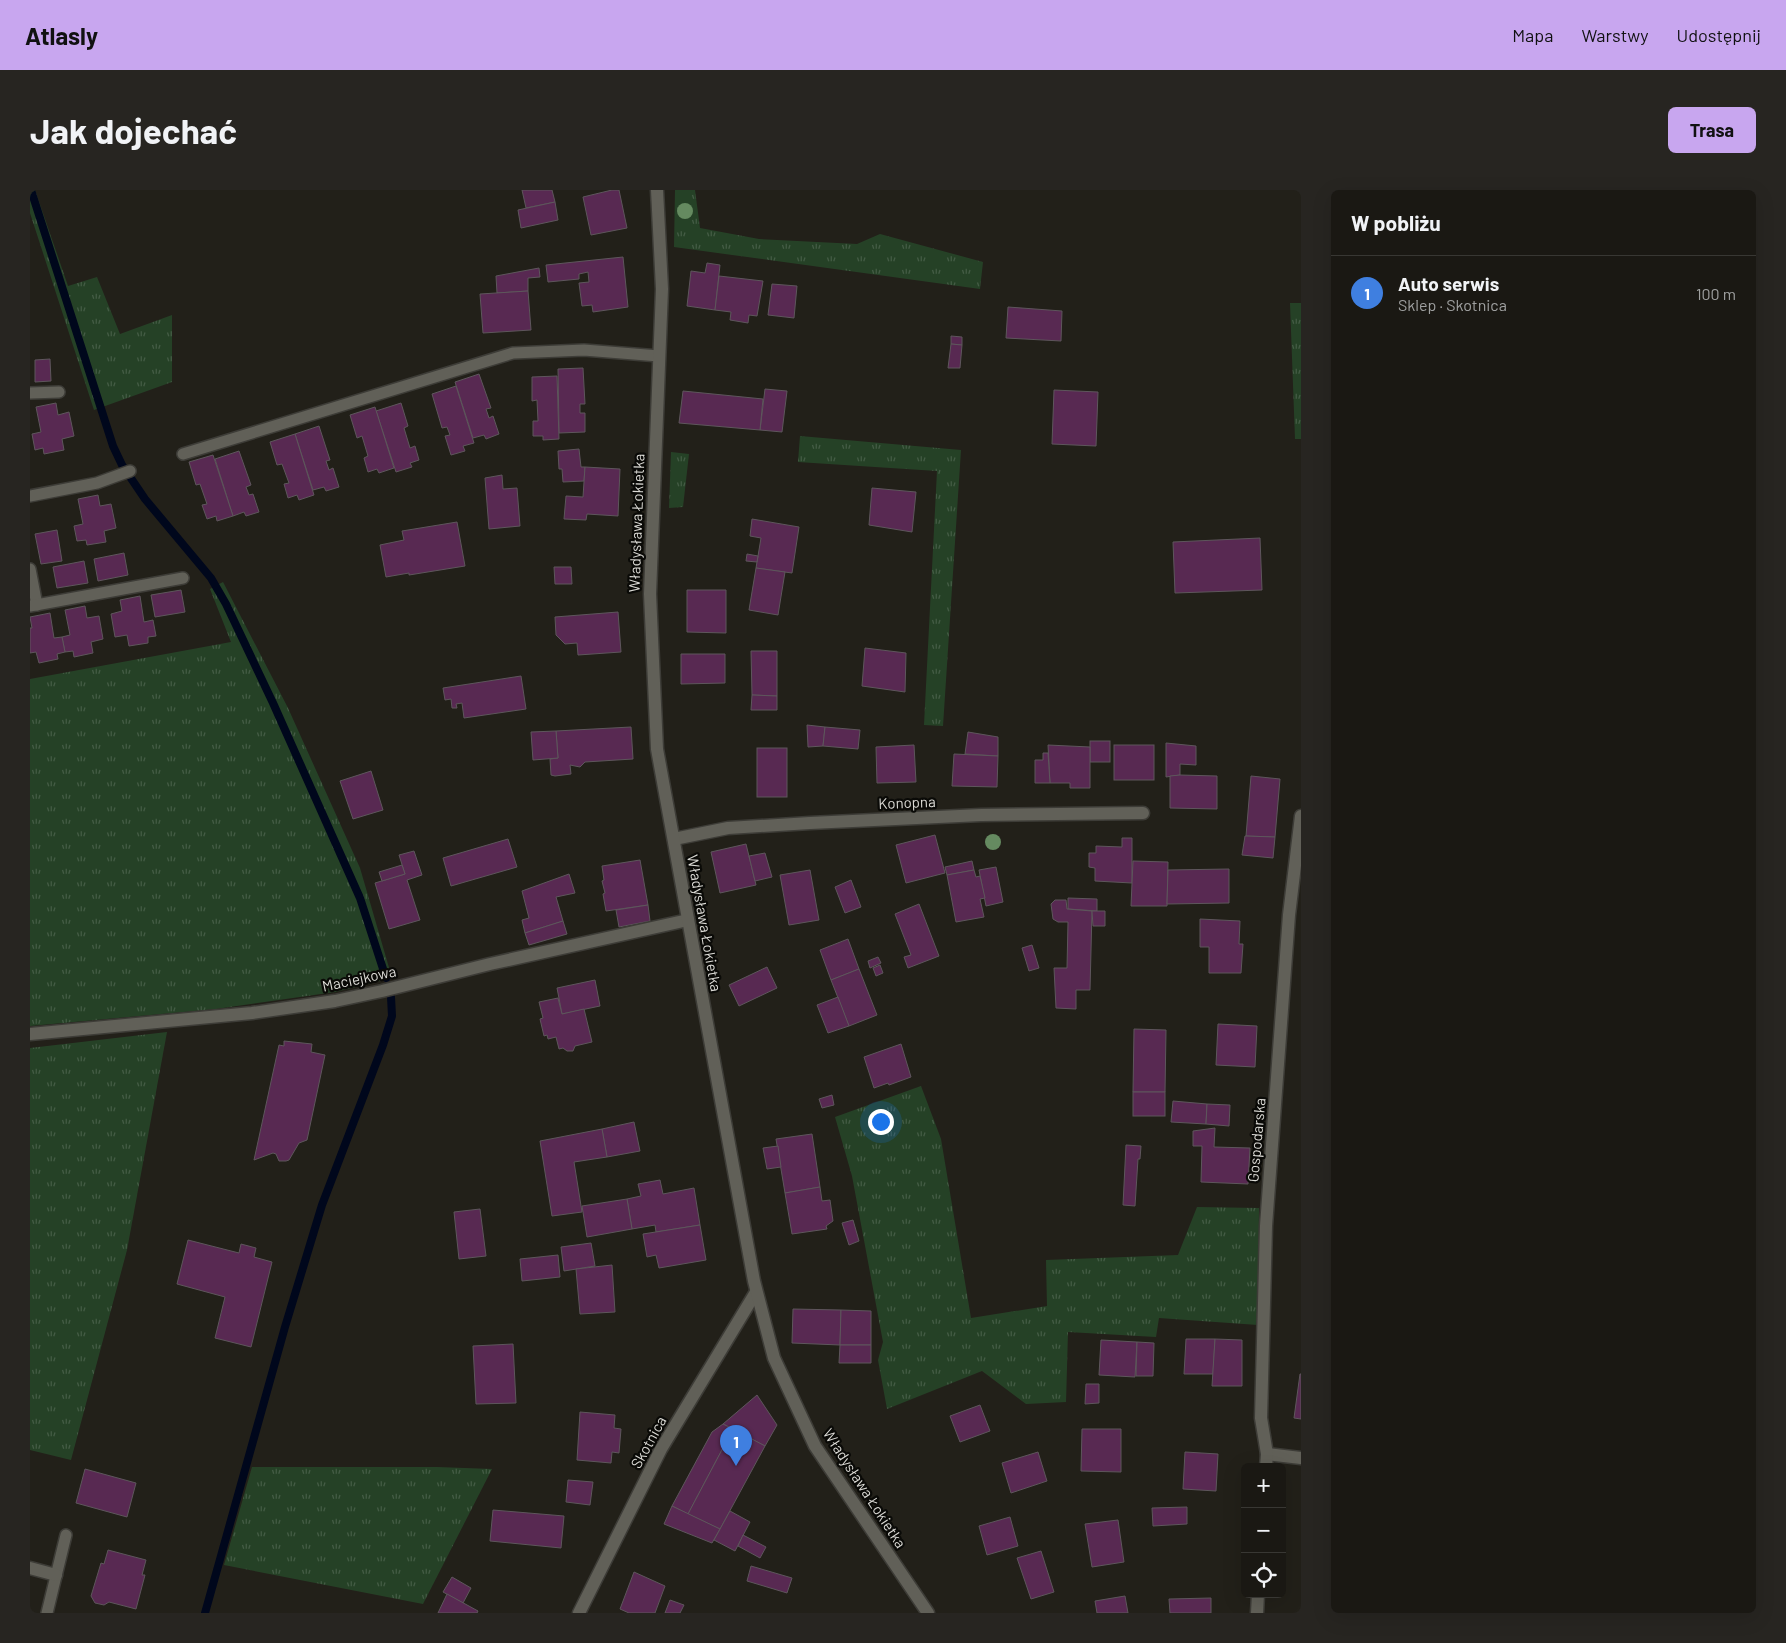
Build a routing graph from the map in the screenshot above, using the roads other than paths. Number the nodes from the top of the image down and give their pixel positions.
1 (657, 190) edge
2 (658, 356) junction
3 (59, 392) dead end
4 (30, 393) edge
5 (182, 454) dead end
6 (130, 471) dead end
7 (30, 496) edge
8 (30, 569) edge
9 (183, 578) dead end
10 (33, 605) edge
11 (1142, 813) dead end
12 (1301, 816) edge
13 (674, 838) junction
14 (688, 920) junction
15 (30, 1034) edge
16 (756, 1292) junction
17 (1301, 1458) edge
18 (1267, 1460) edge
19 (66, 1535) dead end
20 (30, 1568) edge
21 (56, 1575) junction
22 (1258, 1598) edge
23 (47, 1613) edge
24 (579, 1613) edge
25 (928, 1613) edge
26 (1257, 1613) edge

1 - 2 street, Władysława Łokietka
2 - 5 lane
2 - 13 street, Władysława Łokietka
3 - 4 lane
6 - 7 lane
8 - 10 lane
9 - 10 lane
11 - 13 street, Konopna
12 - 18 street, Gospodarska
13 - 14 street, Władysława Łokietka
14 - 15 street, Maciejkowa
14 - 16 street, Władysława Łokietka
16 - 24 street, Skotnica
16 - 25 street, Władysława Łokietka
17 - 18 street
19 - 21 lane
20 - 21 street
21 - 23 lane
22 - 26 street

